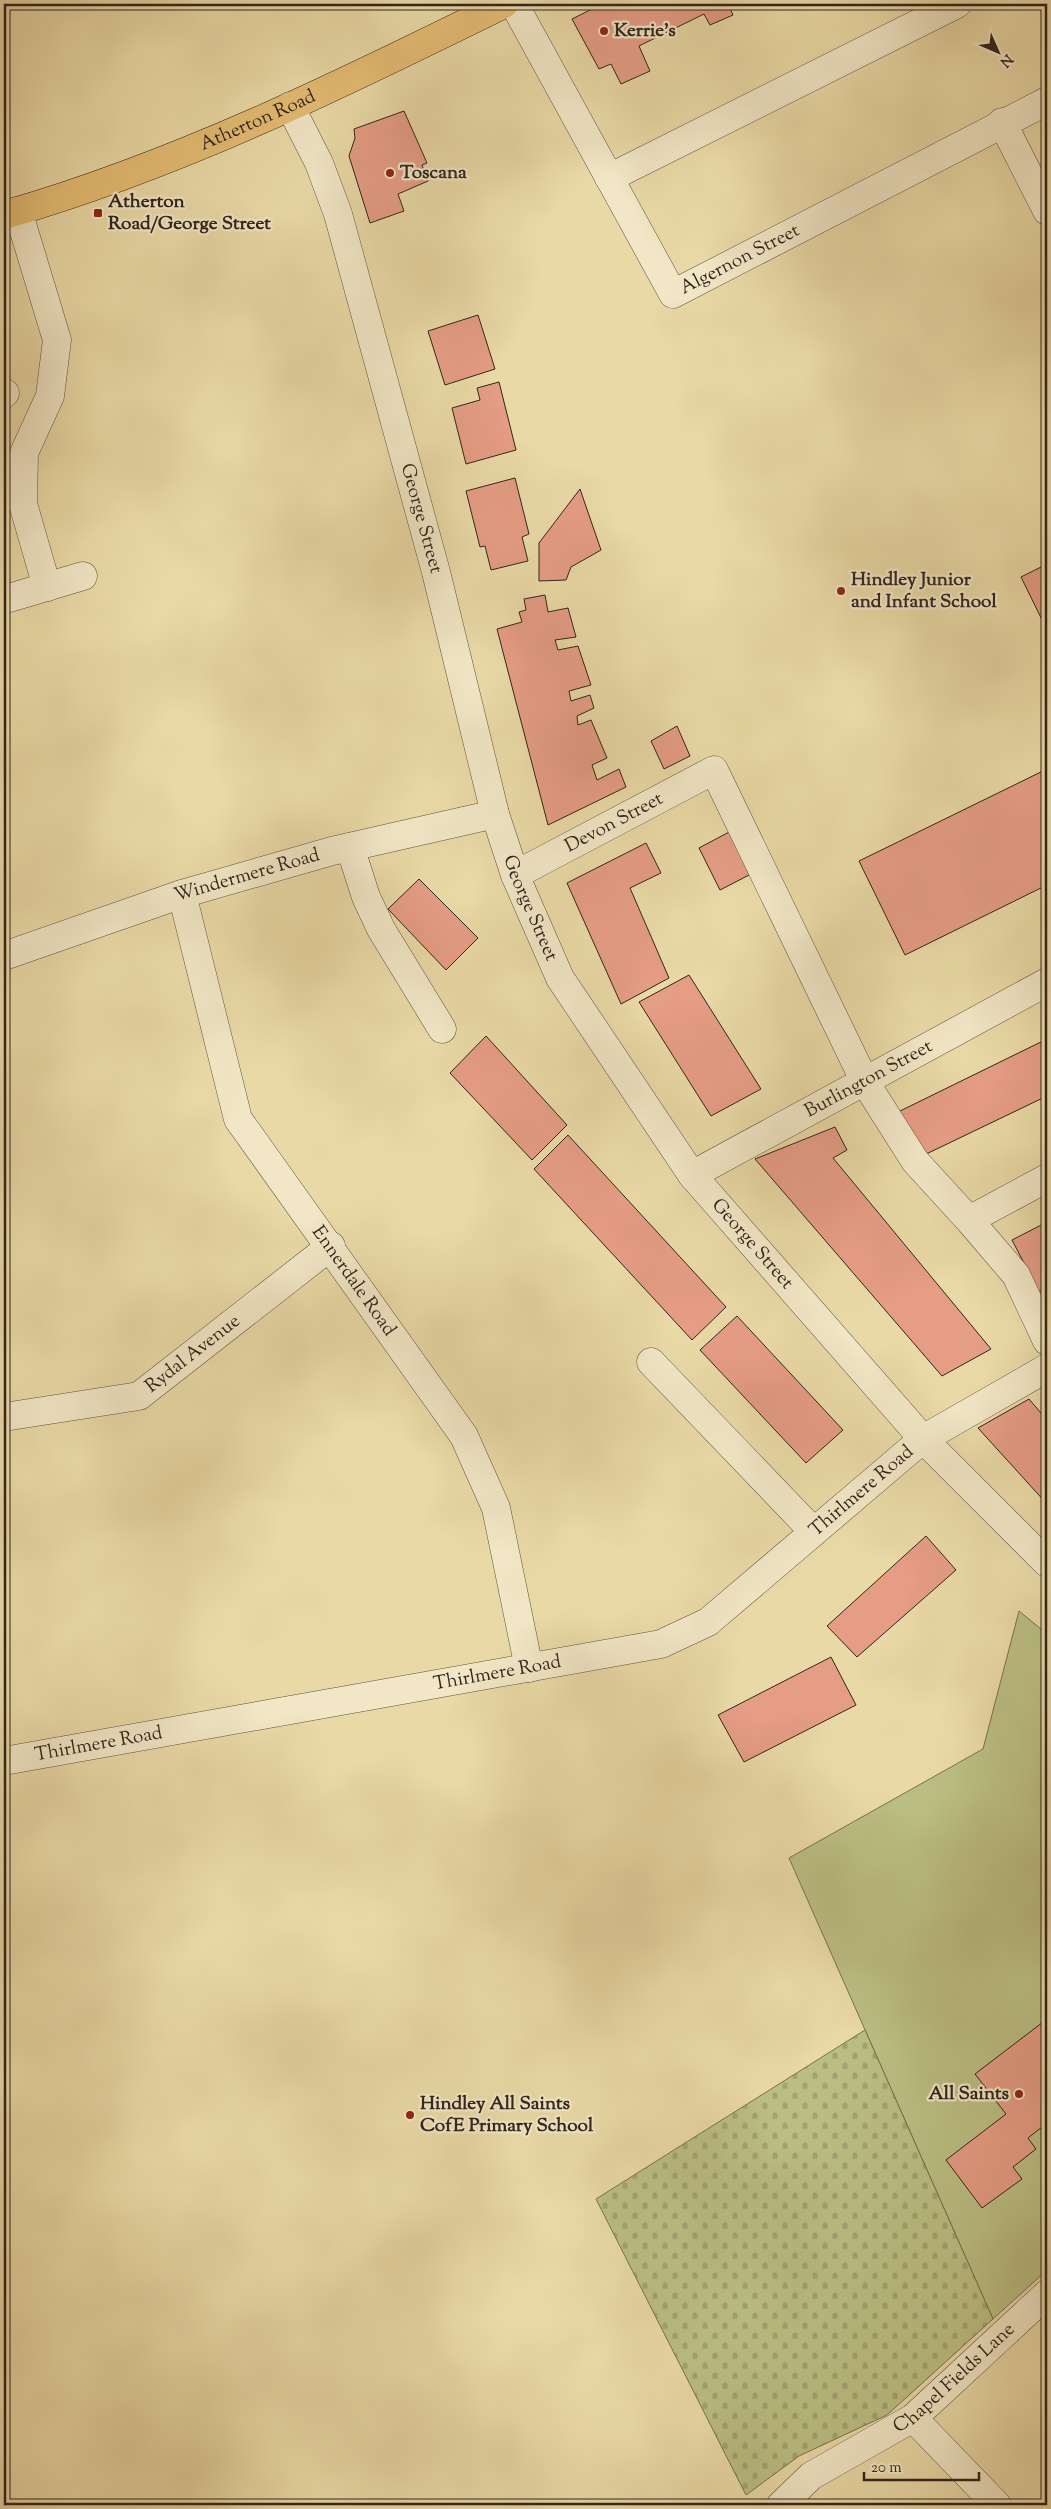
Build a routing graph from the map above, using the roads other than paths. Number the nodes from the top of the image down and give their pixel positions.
1 (504, 4) edge
2 (514, 4) edge
3 (957, 4) edge
4 (1047, 101) edge
5 (290, 106) junction
6 (1002, 122) junction
7 (610, 178) junction
8 (1047, 211) edge
9 (11, 213) edge
10 (83, 576) dead end
11 (47, 586) junction
12 (9, 598) dead end
13 (495, 814) junction
14 (350, 847) junction
15 (515, 875) junction
16 (182, 894) junction
17 (4, 956) edge
18 (1047, 982) edge
19 (442, 1029) dead end
20 (865, 1082) junction
21 (692, 1175) junction
22 (1047, 1178) edge
23 (969, 1220) junction
24 (331, 1246) junction
25 (1047, 1341) edge
26 (652, 1362) dead end
27 (1047, 1368) edge
28 (4, 1417) edge
29 (923, 1439) junction
30 (814, 1532) junction
31 (1047, 1563) edge
32 (529, 1668) junction
33 (4, 1761) edge
34 (1047, 2294) edge
35 (913, 2418) junction
36 (781, 2505) edge
37 (997, 2505) edge

1 - 5 highway, Atherton Road
2 - 7 street, Algernon Street
3 - 7 street
4 - 6 street, Algernon Street
5 - 9 highway, Atherton Road
5 - 13 street, George Street
6 - 7 street, Algernon Street
6 - 8 street
9 - 11 street
10 - 11 street
11 - 12 street
13 - 14 street, Windermere Road
13 - 15 street, George Street
14 - 16 street, Windermere Road
14 - 19 street
15 - 20 street, Devon Street
15 - 21 street, George Street
16 - 17 street, Windermere Road
16 - 24 street, Ennerdale Road
18 - 20 street, Burlington Street
20 - 21 street, Burlington Street
20 - 23 street
21 - 29 street, George Street
22 - 23 street
23 - 25 street
24 - 28 street, Rydal Avenue
24 - 32 street, Ennerdale Road
26 - 30 street
27 - 29 street, Thirlmere Road
29 - 30 street, Thirlmere Road
29 - 31 street, George Street
30 - 32 street, Thirlmere Road
32 - 33 street, Thirlmere Road
34 - 35 street, Chapel Fields Lane
35 - 36 street, Chapel Fields Lane
35 - 37 street

